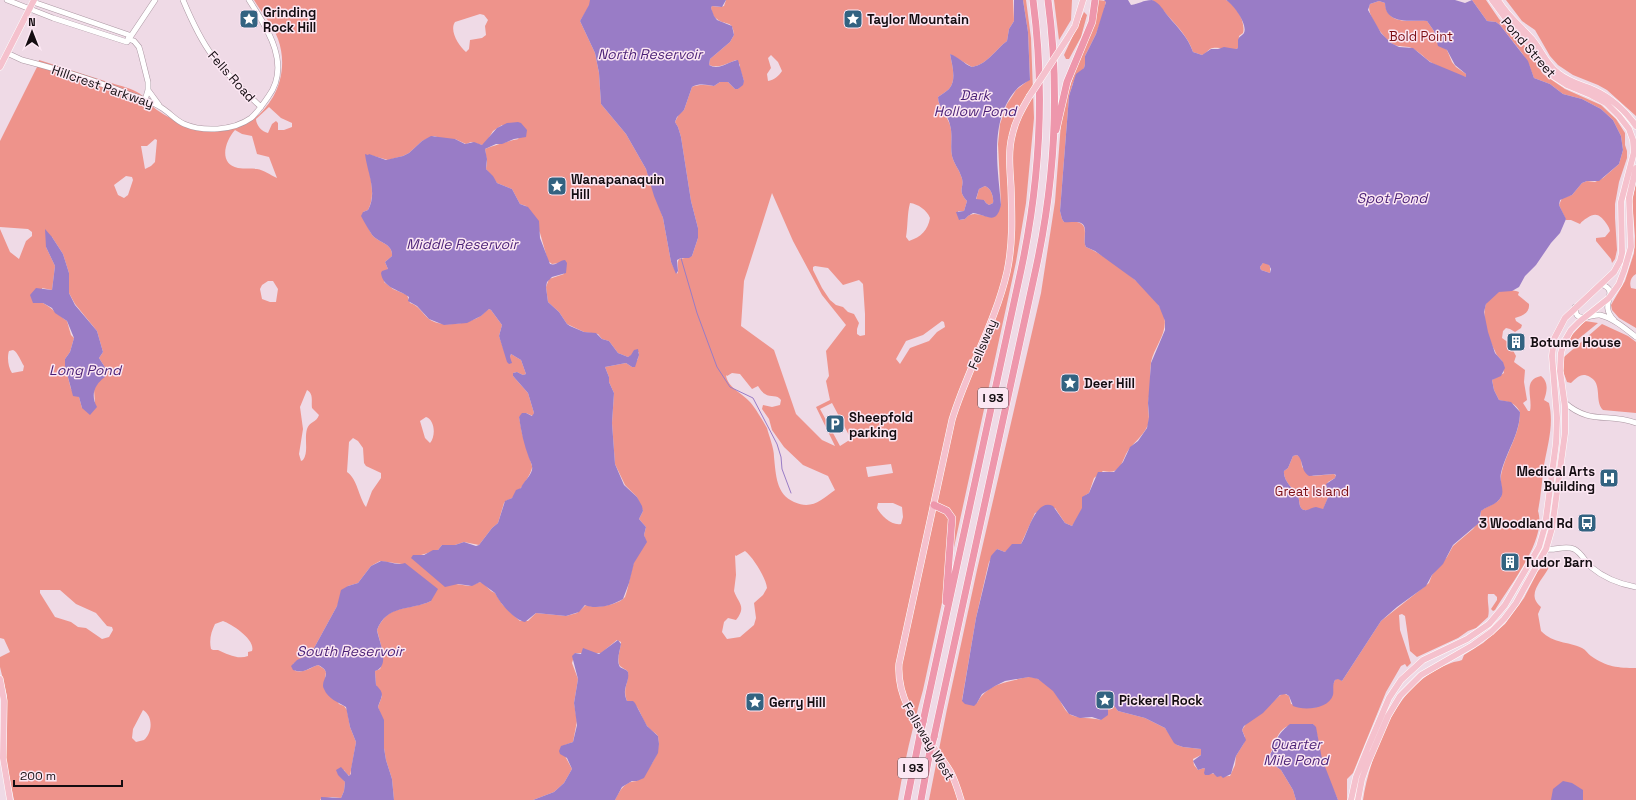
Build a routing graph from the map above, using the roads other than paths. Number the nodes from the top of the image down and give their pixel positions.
1 (6, 0) edge
2 (155, 0) edge
3 (183, 0) edge
4 (249, 0) edge
5 (1033, 0) edge
6 (1048, 0) edge
7 (1079, 0) edge
8 (1083, 0) edge
9 (1095, 0) edge
10 (1492, 0) edge
11 (1498, 0) edge
12 (32, 3) edge
13 (1078, 18) junction
14 (128, 39) junction
15 (7, 53) junction
16 (0, 67) edge
17 (148, 90) junction
18 (144, 100) junction
19 (159, 106) junction
20 (261, 107) junction
21 (1636, 125) edge
22 (1629, 129) junction
23 (1054, 139) junction
24 (1634, 139) edge
25 (1636, 168) edge
26 (1601, 284) junction
27 (1609, 298) junction
28 (1575, 307) junction
29 (1587, 316) junction
30 (1621, 326) junction
31 (1636, 337) edge
32 (1564, 402) junction
33 (1636, 422) edge
34 (934, 505) junction
35 (1546, 549) junction
36 (1636, 587) edge
37 (945, 620) junction
38 (1447, 648) junction
39 (1451, 658) junction
40 (0, 680) edge
41 (899, 682) joint
42 (1393, 691) junction
43 (1400, 696) junction
44 (10, 800) edge
45 (907, 800) edge
46 (921, 800) edge
47 (961, 800) edge
48 (1351, 800) edge
49 (1358, 800) edge

1 - 12 street
2 - 14 street
3 - 20 street, Fells Road
4 - 20 street, Hillcrest Parkway
5 - 37 highway, I 93
6 - 23 highway, I 93
7 - 13 main road, Fellsway
8 - 13 main road, Fellsway
9 - 23 highway
10 - 22 main road, Pond Street
11 - 21 main road, Pond Street
12 - 14 street
12 - 15 main road
13 - 34 main road, Fellsway, bridge
14 - 17 street
15 - 16 main road
15 - 18 street, Hillcrest Parkway
17 - 18 street
17 - 19 street
18 - 19 street, Hillcrest Parkway
19 - 20 street, Hillcrest Parkway
21 - 22 main road, Pond Street
22 - 24 main road, Pond Street
23 - 46 highway, I 93, bridge
24 - 26 main road, Pond Street
25 - 27 main road
26 - 27 street
26 - 28 main road, Pond Street
27 - 29 main road
27 - 30 street
28 - 29 street
28 - 38 main road, Pond Street
29 - 30 street
29 - 32 main road
30 - 31 street
32 - 33 street
32 - 35 main road
34 - 37 highway
34 - 41 main road, Fellsway
35 - 36 street
35 - 39 main road
37 - 45 highway, I 93, bridge
38 - 39 main road
38 - 42 main road, Pond Street
39 - 43 main road
40 - 44 main road
41 - 47 main road, Fellsway West
42 - 43 main road
42 - 48 main road, Pond Street
43 - 49 main road

